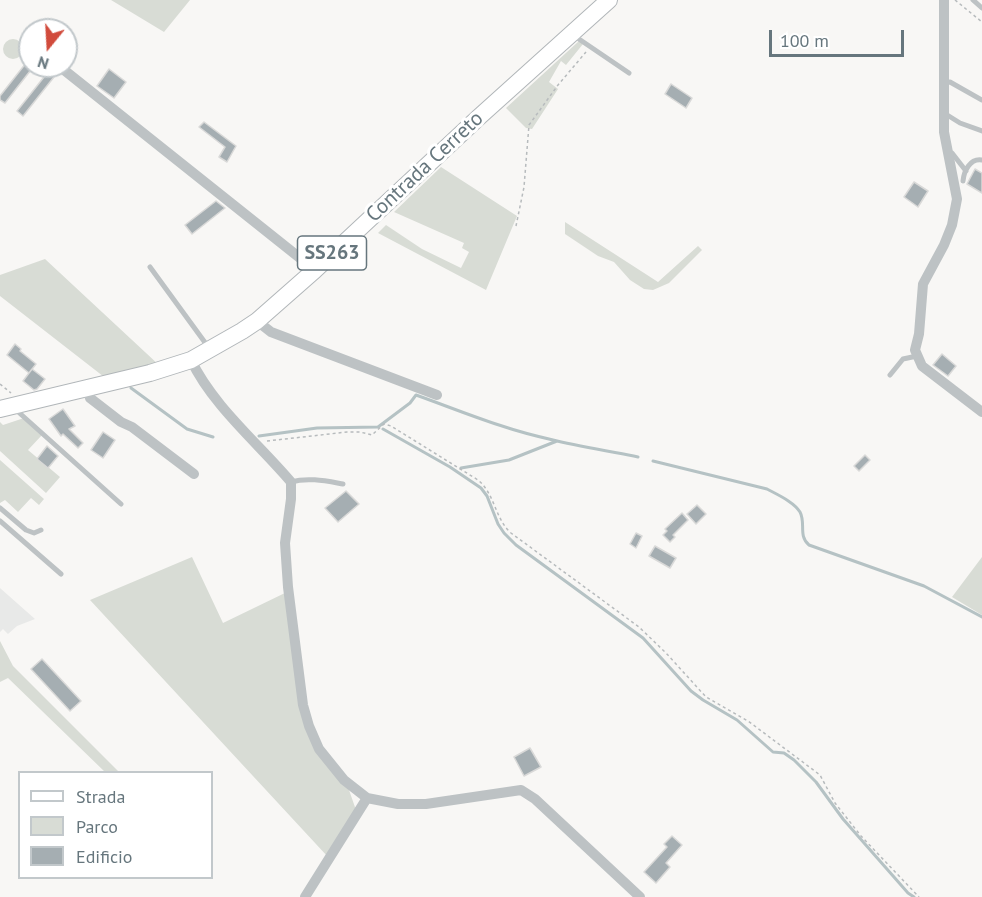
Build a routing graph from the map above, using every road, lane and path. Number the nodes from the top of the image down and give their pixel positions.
1 (609, 0) edge
2 (944, 0) edge
3 (955, 0) edge
4 (973, 0) edge
5 (982, 8) edge
6 (982, 22) edge
7 (571, 34) junction
8 (590, 47) junction
9 (629, 73) dead end
10 (74, 78) edge
11 (944, 83) junction
12 (982, 100) edge
13 (944, 113) junction
14 (982, 131) edge
15 (947, 152) junction
16 (982, 160) edge
17 (966, 171) junction
18 (963, 181) dead end
19 (516, 226) dead end
20 (150, 267) dead end
21 (315, 270) junction
22 (257, 321) junction
23 (210, 349) junction
24 (917, 356) junction
25 (191, 360) junction
26 (890, 375) dead end
27 (87, 388) junction
28 (436, 395) dead end
29 (7, 406) edge
30 (982, 412) edge
31 (260, 446) junction
32 (194, 474) dead end
33 (291, 482) junction
34 (343, 484) dead end
35 (121, 504) dead end
36 (0, 508) edge
37 (0, 521) edge
38 (41, 530) dead end
39 (61, 574) dead end
40 (367, 798) junction
41 (305, 897) edge
42 (640, 897) edge
43 (919, 897) edge

1 - 7 main road, Contrada Cerreto / SS263
2 - 11 street
3 - 6 path
4 - 5 lane
7 - 8 lane
7 - 21 main road, Contrada Cerreto / SS263
8 - 9 lane
8 - 19 path
10 - 21 street
11 - 12 lane
11 - 13 street
13 - 14 lane
13 - 15 street
15 - 17 lane
15 - 24 street
16 - 17 lane
17 - 18 lane
20 - 23 lane
21 - 22 main road, Contrada Cerreto / SS263
22 - 23 main road, Contrada Cerreto / SS263
22 - 28 street
23 - 25 main road, Contrada Cerreto / SS263
24 - 26 lane
24 - 30 street
25 - 27 main road, Contrada Cerreto / SS263
25 - 31 street
27 - 29 main road, Contrada Cerreto / SS263
27 - 32 street
29 - 35 lane
31 - 33 street
31 - 43 path
33 - 34 lane
33 - 40 street
36 - 38 lane
37 - 39 lane
40 - 41 street
40 - 42 street

